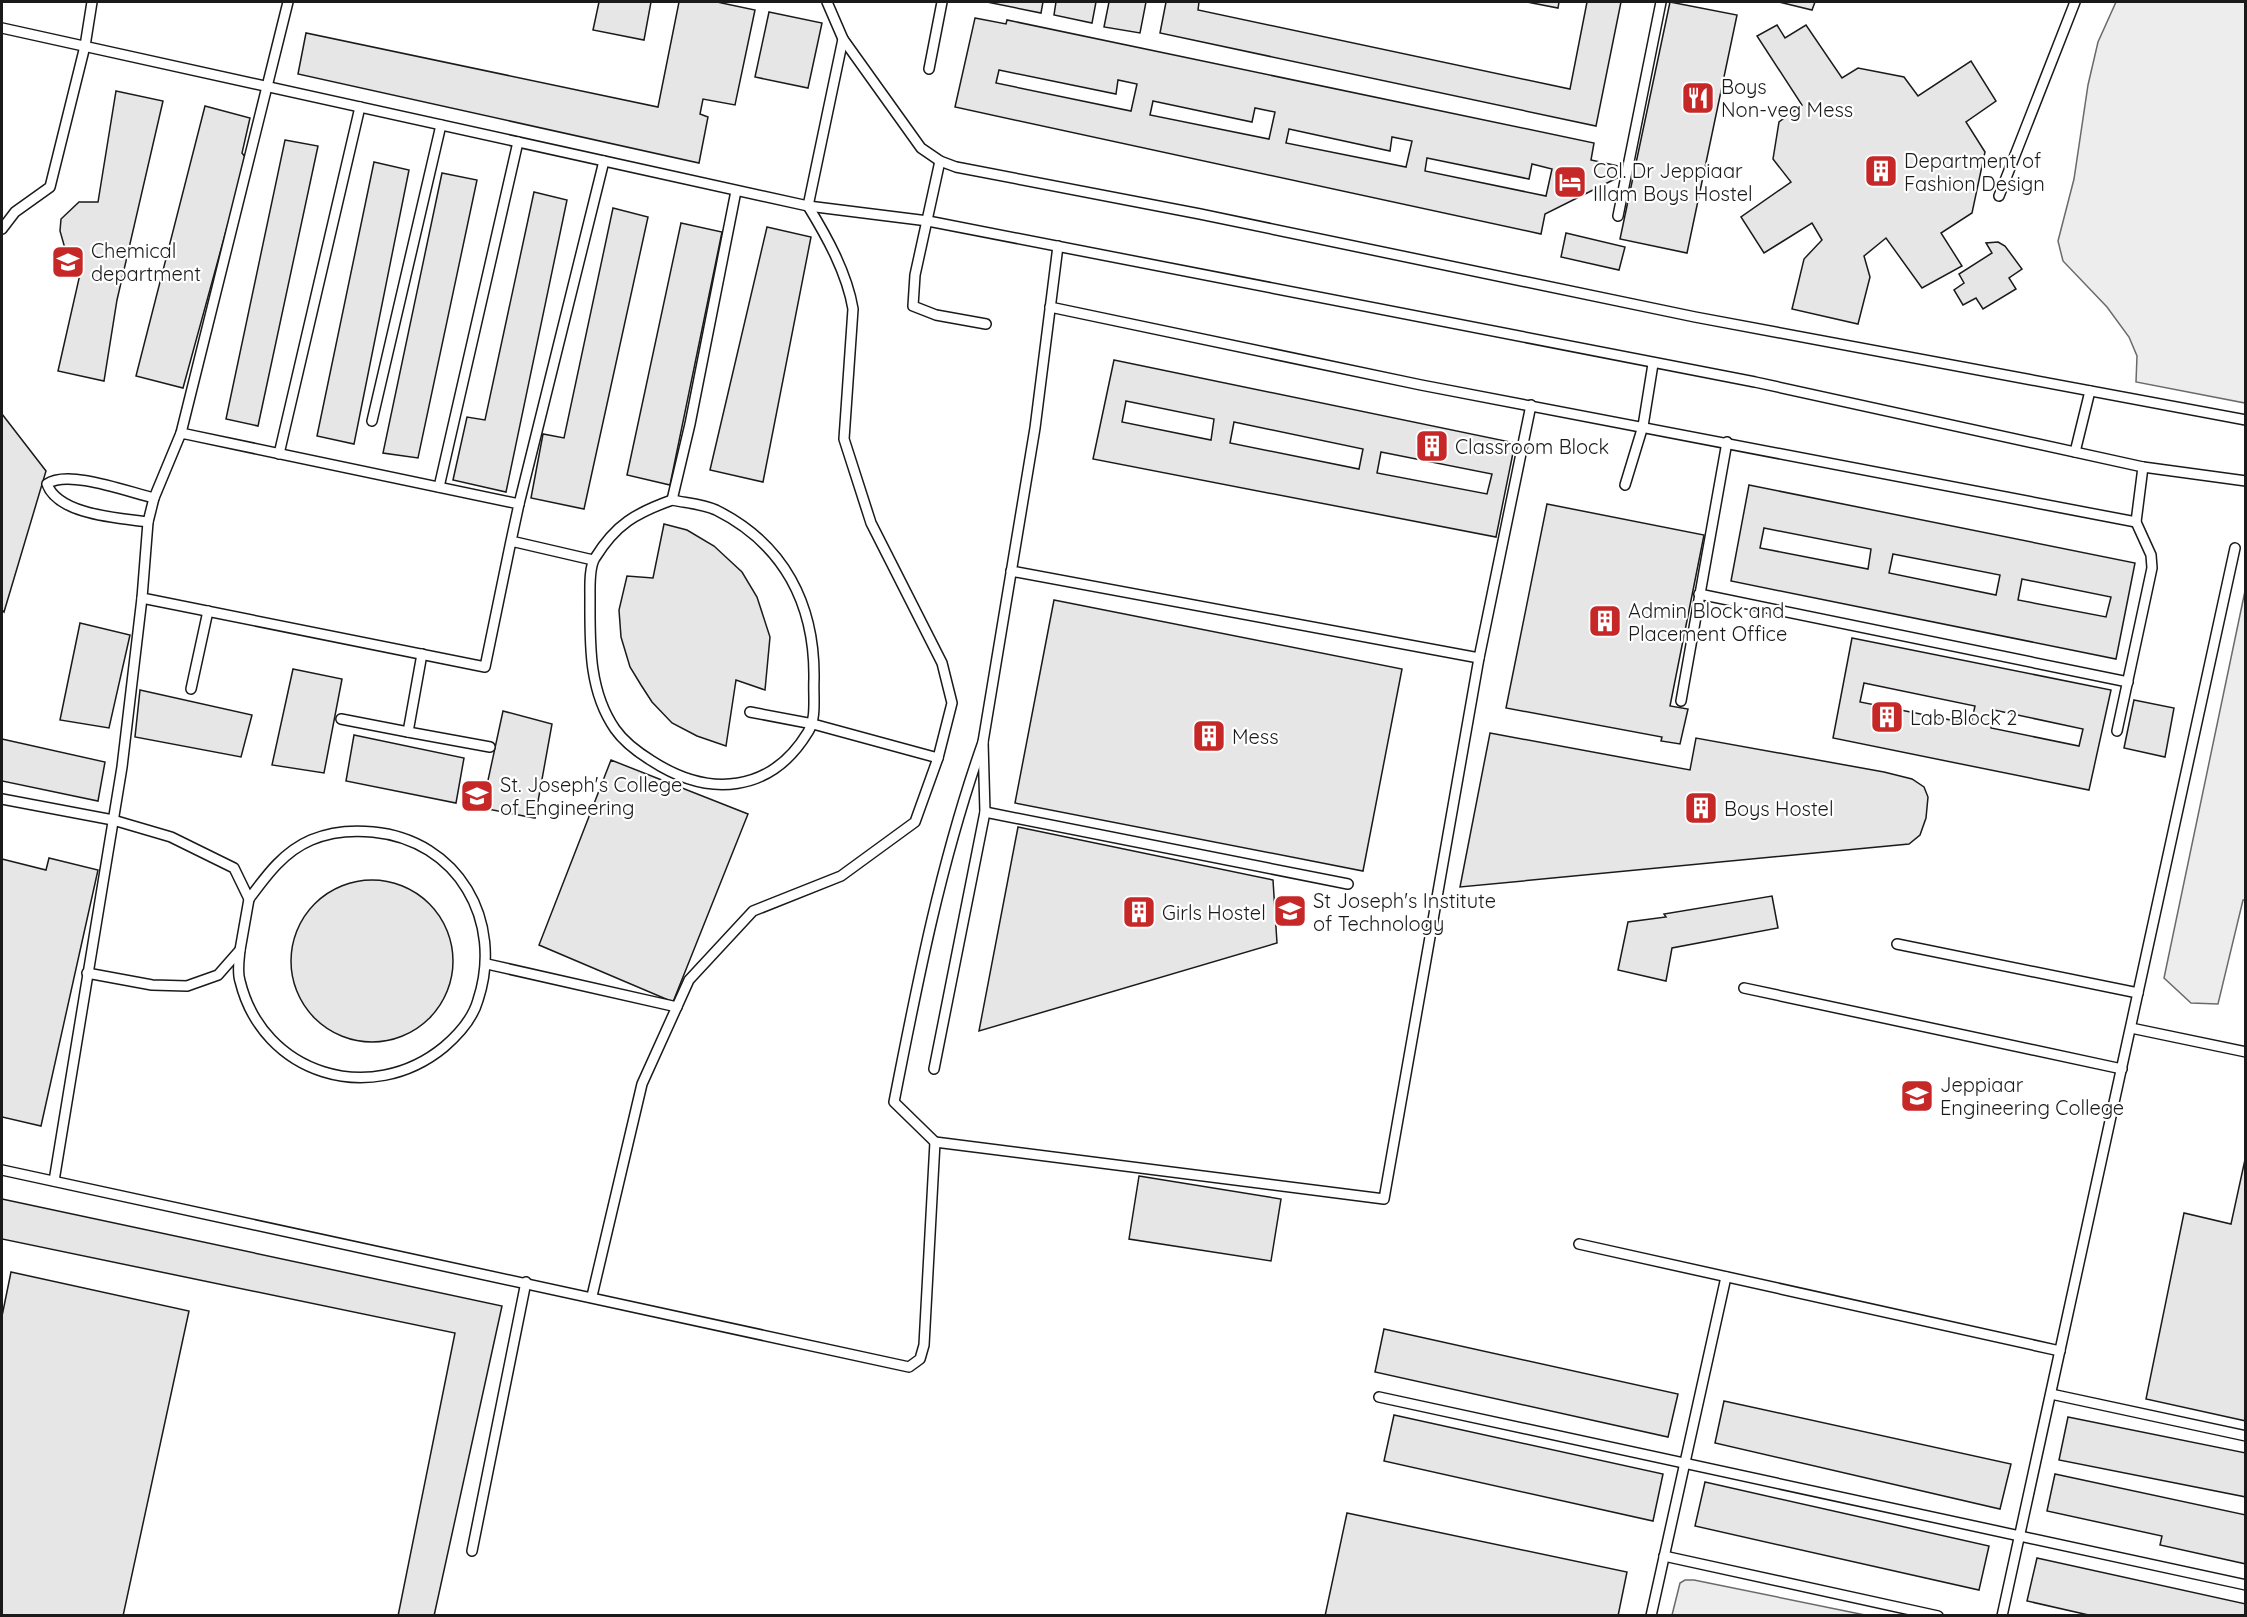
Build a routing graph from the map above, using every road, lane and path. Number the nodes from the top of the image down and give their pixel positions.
1 (92, 2) edge
2 (288, 2) edge
3 (827, 2) edge
4 (942, 2) edge
5 (1661, 2) edge
6 (2075, 2) edge
7 (2, 28) edge
8 (843, 39) junction
9 (85, 46) junction
10 (929, 69) dead end
11 (269, 87) junction
12 (360, 107) junction
13 (441, 125) junction
14 (518, 142) junction
15 (604, 161) junction
16 (940, 161) junction
17 (736, 191) junction
18 (1999, 196) dead end
19 (808, 206) junction
20 (1618, 216) dead end
21 (928, 221) junction
22 (2, 229) edge
23 (1058, 246) junction
24 (1050, 307) junction
25 (986, 324) dead end
26 (1653, 364) junction
27 (2090, 390) junction
28 (1531, 405) junction
29 (2246, 420) edge
30 (372, 421) dead end
31 (1643, 426) junction
32 (182, 433) junction
33 (1727, 442) junction
34 (2075, 452) junction
35 (279, 454) junction
36 (2143, 467) junction
37 (2246, 481) edge
38 (1625, 486) dead end
39 (439, 487) junction
40 (154, 498) junction
41 (672, 500) junction
42 (519, 504) junction
43 (148, 522) junction
44 (2136, 522) junction
45 (511, 541) junction
46 (2235, 548) dead end
47 (593, 560) junction
48 (1011, 571) junction
49 (1699, 594) junction
50 (142, 598) junction
51 (207, 611) junction
52 (422, 654) junction
53 (1479, 658) junction
54 (2128, 682) junction
55 (191, 688) dead end
56 (1681, 701) dead end
57 (750, 712) dead end
58 (341, 719) dead end
59 (813, 724) junction
60 (2117, 731) dead end
61 (408, 732) junction
62 (983, 742) junction
63 (490, 747) dead end
64 (938, 758) junction
65 (2, 799) edge
66 (985, 812) junction
67 (113, 820) junction
68 (1348, 884) dead end
69 (249, 899) junction
70 (1897, 944) dead end
71 (240, 950) junction
72 (487, 964) junction
73 (87, 974) junction
74 (1744, 988) dead end
75 (2138, 993) junction
76 (676, 1007) junction
77 (2131, 1028) junction
78 (2246, 1052) edge
79 (933, 1069) dead end
80 (2122, 1069) junction
81 (935, 1142) junction
82 (2, 1170) edge
83 (54, 1181) junction
84 (1579, 1244) dead end
85 (1726, 1277) junction
86 (526, 1282) junction
87 (592, 1296) junction
88 (2060, 1351) junction
89 (2051, 1395) junction
90 (1379, 1397) dead end
91 (2246, 1436) edge
92 (1684, 1463) junction
93 (2020, 1536) junction
94 (472, 1551) dead end
95 (1664, 1556) junction
96 (2246, 1585) edge
97 (1651, 1616) edge
98 (1938, 1616) edge
99 (2002, 1616) edge

1 - 9 lane
2 - 11 lane
3 - 8 lane
4 - 10 lane
5 - 20 lane
6 - 18 lane
7 - 9 lane
8 - 16 lane
8 - 19 lane
9 - 11 lane
9 - 22 lane
11 - 12 lane
11 - 32 lane
12 - 13 lane
12 - 35 lane
13 - 14 lane
13 - 30 lane
14 - 15 lane
14 - 39 lane
15 - 17 lane
15 - 42 lane
16 - 21 lane
16 - 27 lane
17 - 19 lane
17 - 41 lane
19 - 21 lane
19 - 64 lane
21 - 23 lane
21 - 25 lane
23 - 24 lane
23 - 26 lane
24 - 28 lane
24 - 48 lane
26 - 31 lane
26 - 34 lane
27 - 29 lane
27 - 34 lane
28 - 31 lane
28 - 53 lane
31 - 33 lane
31 - 38 lane
32 - 35 lane
32 - 40 lane
33 - 44 lane
33 - 49 lane
34 - 36 lane
35 - 39 lane
36 - 37 lane
36 - 44 lane
39 - 42 lane
40 - 43 lane
40 - 43 lane
41 - 47 lane
41 - 59 lane
42 - 45 lane
43 - 50 lane
44 - 54 lane
45 - 47 lane
45 - 52 lane
46 - 75 lane
47 - 59 lane
48 - 53 lane
48 - 62 lane
49 - 54 lane
49 - 56 lane
50 - 51 lane
50 - 67 lane
51 - 52 lane
51 - 55 lane
52 - 61 lane
53 - 81 lane
54 - 60 lane
57 - 59 lane
58 - 61 lane
59 - 64 lane
61 - 63 lane
62 - 66 lane
62 - 81 lane
64 - 76 lane
65 - 67 lane
66 - 68 lane
66 - 79 lane
67 - 69 lane
67 - 73 lane
69 - 71 lane
69 - 72 lane
70 - 75 lane
71 - 72 lane
71 - 73 lane
72 - 76 lane
73 - 83 lane
74 - 80 lane
75 - 77 lane
76 - 87 lane
77 - 78 lane
77 - 80 lane
80 - 88 lane
81 - 87 lane
82 - 83 lane
83 - 86 lane
84 - 85 lane
85 - 88 lane
85 - 92 lane
86 - 87 lane
86 - 94 lane
88 - 89 lane
89 - 91 lane
89 - 93 lane
90 - 92 lane
92 - 93 lane
92 - 95 lane
93 - 96 lane
93 - 99 lane
95 - 97 lane
95 - 98 lane

